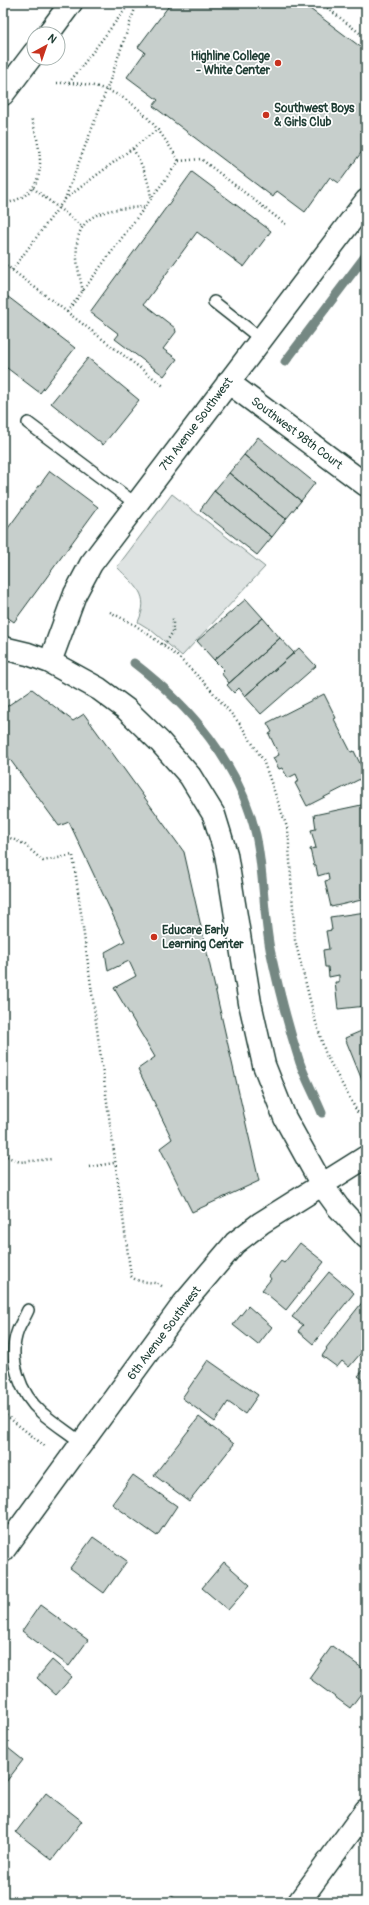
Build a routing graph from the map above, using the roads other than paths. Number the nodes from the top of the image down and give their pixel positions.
1 (71, 3) edge
2 (54, 26) edge
3 (26, 64) edge
4 (3, 94) edge
5 (366, 201) edge
6 (214, 302) dead end
7 (261, 338) junction
8 (228, 382) junction
9 (28, 423) dead end
10 (366, 485) edge
11 (136, 504) junction
12 (3, 648) edge
13 (50, 662) junction
14 (366, 1157) edge
15 (322, 1185) junction
16 (366, 1237) edge
17 (28, 1310) dead end
18 (82, 1443) junction
19 (3, 1551) edge
20 (366, 1810) edge
21 (299, 1902) edge

1 - 2 street
3 - 4 street
5 - 7 street, 7th Avenue Southwest
6 - 7 lane
7 - 8 street, 7th Avenue Southwest
8 - 10 street, Southwest 98th Court
8 - 11 street, 7th Avenue Southwest
9 - 11 lane
11 - 13 street, 7th Avenue Southwest
12 - 13 street
13 - 15 street
14 - 15 street, 6th Avenue Southwest
15 - 16 street
15 - 18 street, 6th Avenue Southwest
17 - 18 lane
18 - 19 street, 6th Avenue Southwest
20 - 21 street

